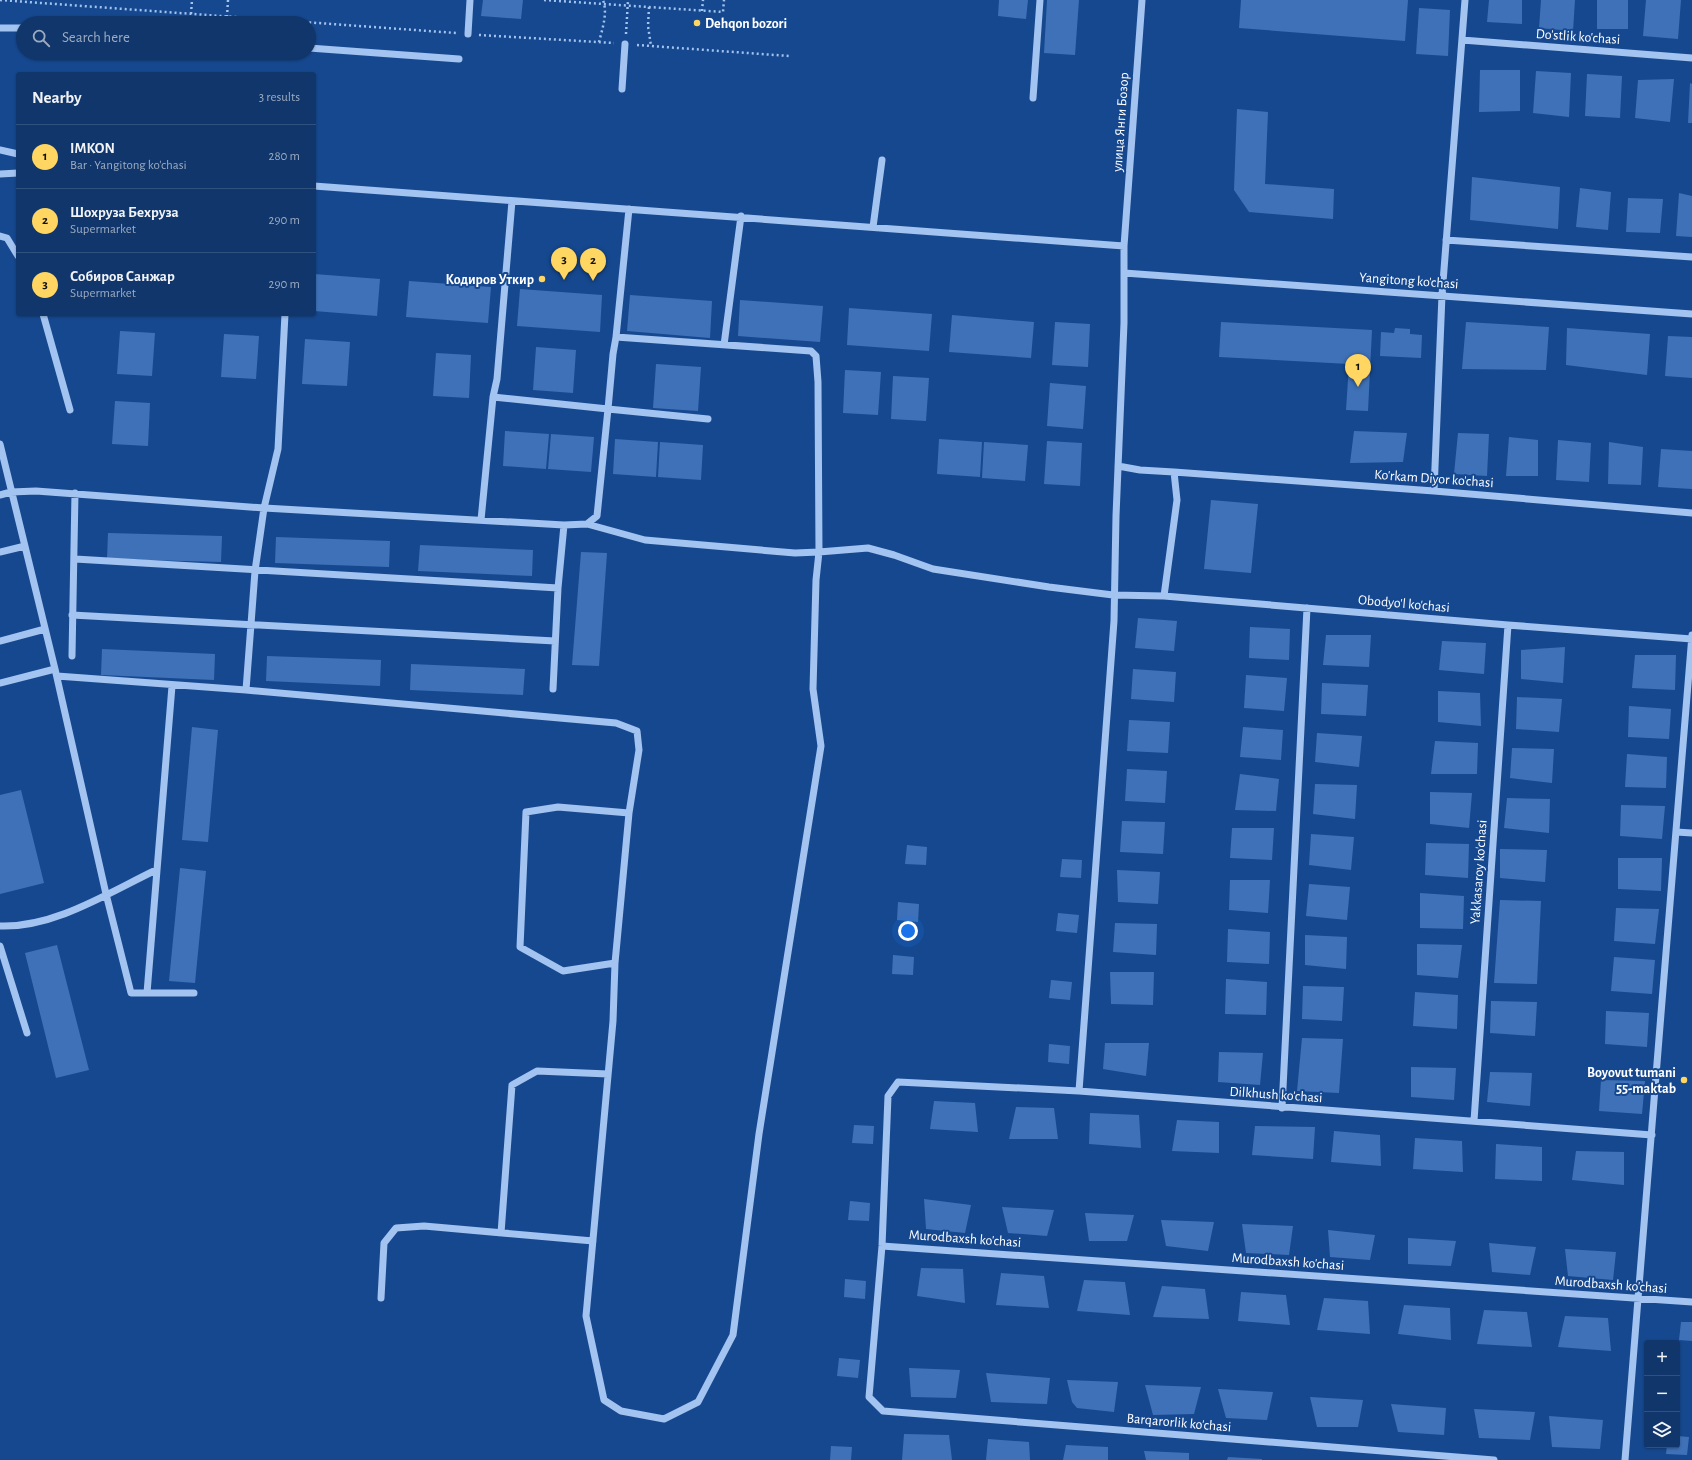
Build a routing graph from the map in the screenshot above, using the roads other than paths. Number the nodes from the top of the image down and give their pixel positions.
1 (470, 0) edge
2 (1040, 0) edge
3 (1142, 0) edge
4 (1465, 0) edge
5 (0, 28) edge
6 (16, 28) edge
7 (468, 34) road end
8 (1462, 40) junction
9 (625, 44) road end
10 (316, 49) edge
11 (1692, 58) edge
12 (459, 59) dead end
13 (622, 88) dead end
14 (1033, 98) dead end
15 (0, 150) edge
16 (16, 154) edge
17 (882, 160) dead end
18 (16, 173) edge
19 (0, 174) edge
20 (316, 186) edge
21 (512, 201) junction
22 (629, 209) junction
23 (741, 216) junction
24 (873, 227) junction
25 (0, 236) edge
26 (1446, 240) junction
27 (1124, 246) junction
28 (16, 253) edge
29 (1692, 257) edge
30 (1124, 273) junction
31 (1442, 295) junction
32 (1692, 314) edge
33 (44, 316) edge
34 (285, 316) edge
35 (616, 337) junction
36 (724, 345) junction
37 (493, 398) junction
38 (608, 409) junction
39 (70, 410) dead end
40 (708, 419) dead end
41 (0, 444) edge
42 (1118, 466) junction
43 (1174, 472) junction
44 (1434, 491) junction
45 (11, 492) junction
46 (75, 493) junction
47 (0, 495) edge
48 (264, 508) junction
49 (1692, 513) edge
50 (481, 520) junction
51 (564, 524) junction
52 (587, 524) junction
53 (25, 546) junction
54 (0, 552) edge
55 (819, 552) junction
56 (75, 559) junction
57 (255, 571) junction
58 (558, 588) junction
59 (1113, 595) junction
60 (1164, 596) junction
61 (1307, 608) junction
62 (72, 615) junction
63 (251, 624) junction
64 (1508, 625) junction
65 (45, 629) junction
66 (1692, 635) edge
67 (1692, 639) edge
68 (0, 641) edge
69 (556, 641) junction
70 (72, 656) dead end
71 (56, 673) junction
72 (0, 683) edge
73 (172, 686) junction
74 (553, 689) dead end
75 (246, 690) junction
76 (629, 813) junction
77 (1676, 832) junction
78 (1692, 833) edge
79 (156, 870) junction
80 (106, 894) junction
81 (0, 926) edge
82 (0, 946) edge
83 (615, 963) junction
84 (146, 993) junction
85 (194, 993) dead end
86 (26, 1033) dead end
87 (608, 1074) junction
88 (1079, 1092) junction
89 (1282, 1108) junction
90 (1474, 1121) junction
91 (1652, 1135) junction
92 (501, 1233) junction
93 (593, 1241) junction
94 (882, 1246) junction
95 (380, 1298) dead end
96 (1636, 1299) junction
97 (1692, 1302) edge
98 (1494, 1460) edge
99 (1625, 1460) edge

1 - 7 street
2 - 14 street
3 - 27 street, улица Янги Бозор
4 - 8 street
5 - 6 street
8 - 11 street, Do'stlik ko'chasi
8 - 26 street
9 - 13 street
10 - 12 street
15 - 16 street
17 - 24 street
18 - 19 street
20 - 21 street
21 - 22 street
21 - 37 street
22 - 23 street
22 - 35 street
23 - 24 street
23 - 36 street
24 - 27 street
25 - 28 street
26 - 29 street
26 - 31 street
27 - 30 street, улица Янги Бозор
30 - 31 street, Yangitong ko'chasi
30 - 42 street, улица Янги Бозор
31 - 32 street, Yangitong ko'chasi
31 - 44 street
33 - 39 street
34 - 48 street
35 - 36 street
35 - 38 street
36 - 55 street
37 - 38 street
37 - 50 street
38 - 40 street
38 - 52 street
41 - 45 street
42 - 43 street, Ko'rkam Diyor ko'chasi
42 - 59 street, улица Янги Бозор
43 - 44 street, Ko'rkam Diyor ko'chasi
43 - 60 street
44 - 49 street, Ko'rkam Diyor ko'chasi
45 - 46 street, Obodyo'l ko'chasi
45 - 47 street, Obodyo'l ko'chasi
45 - 53 street
46 - 48 street, Obodyo'l ko'chasi
46 - 56 street
48 - 50 street, Obodyo'l ko'chasi
48 - 57 street
50 - 51 street, Obodyo'l ko'chasi
51 - 52 street, Obodyo'l ko'chasi
51 - 58 street
52 - 55 street, Obodyo'l ko'chasi
53 - 54 street
53 - 65 street
55 - 59 street, Obodyo'l ko'chasi
55 - 93 street
56 - 57 street
56 - 62 street
57 - 58 street
57 - 63 street
58 - 69 street
59 - 60 street, Obodyo'l ko'chasi
59 - 88 street, улица Янги Бозор
60 - 61 street, Obodyo'l ko'chasi
61 - 64 street, Obodyo'l ko'chasi
61 - 89 street
62 - 63 street
62 - 70 street
63 - 69 street
63 - 75 street
64 - 67 street, Obodyo'l ko'chasi
64 - 90 street, Yakkasaroy ko'chasi
65 - 68 street
65 - 71 street
66 - 67 street
67 - 77 street
69 - 74 street
71 - 72 street
71 - 73 street
71 - 80 street
73 - 75 street
73 - 79 street
75 - 76 street
76 - 83 street
76 - 83 street
77 - 78 street
77 - 91 street
79 - 80 street
79 - 84 street
80 - 81 street
80 - 84 street
82 - 86 street
83 - 87 street
84 - 85 street
87 - 92 street
87 - 93 street
88 - 89 street, Dilkhush ko'chasi
88 - 94 street, Dilkhush ko'chasi
89 - 90 street, Dilkhush ko'chasi
90 - 91 street, Dilkhush ko'chasi
91 - 96 street
92 - 93 street
92 - 95 street
94 - 96 street, Murodbaxsh ko'chasi
94 - 98 street, Barqarorlik ko'chasi
96 - 97 street, Murodbaxsh ko'chasi
96 - 99 street

